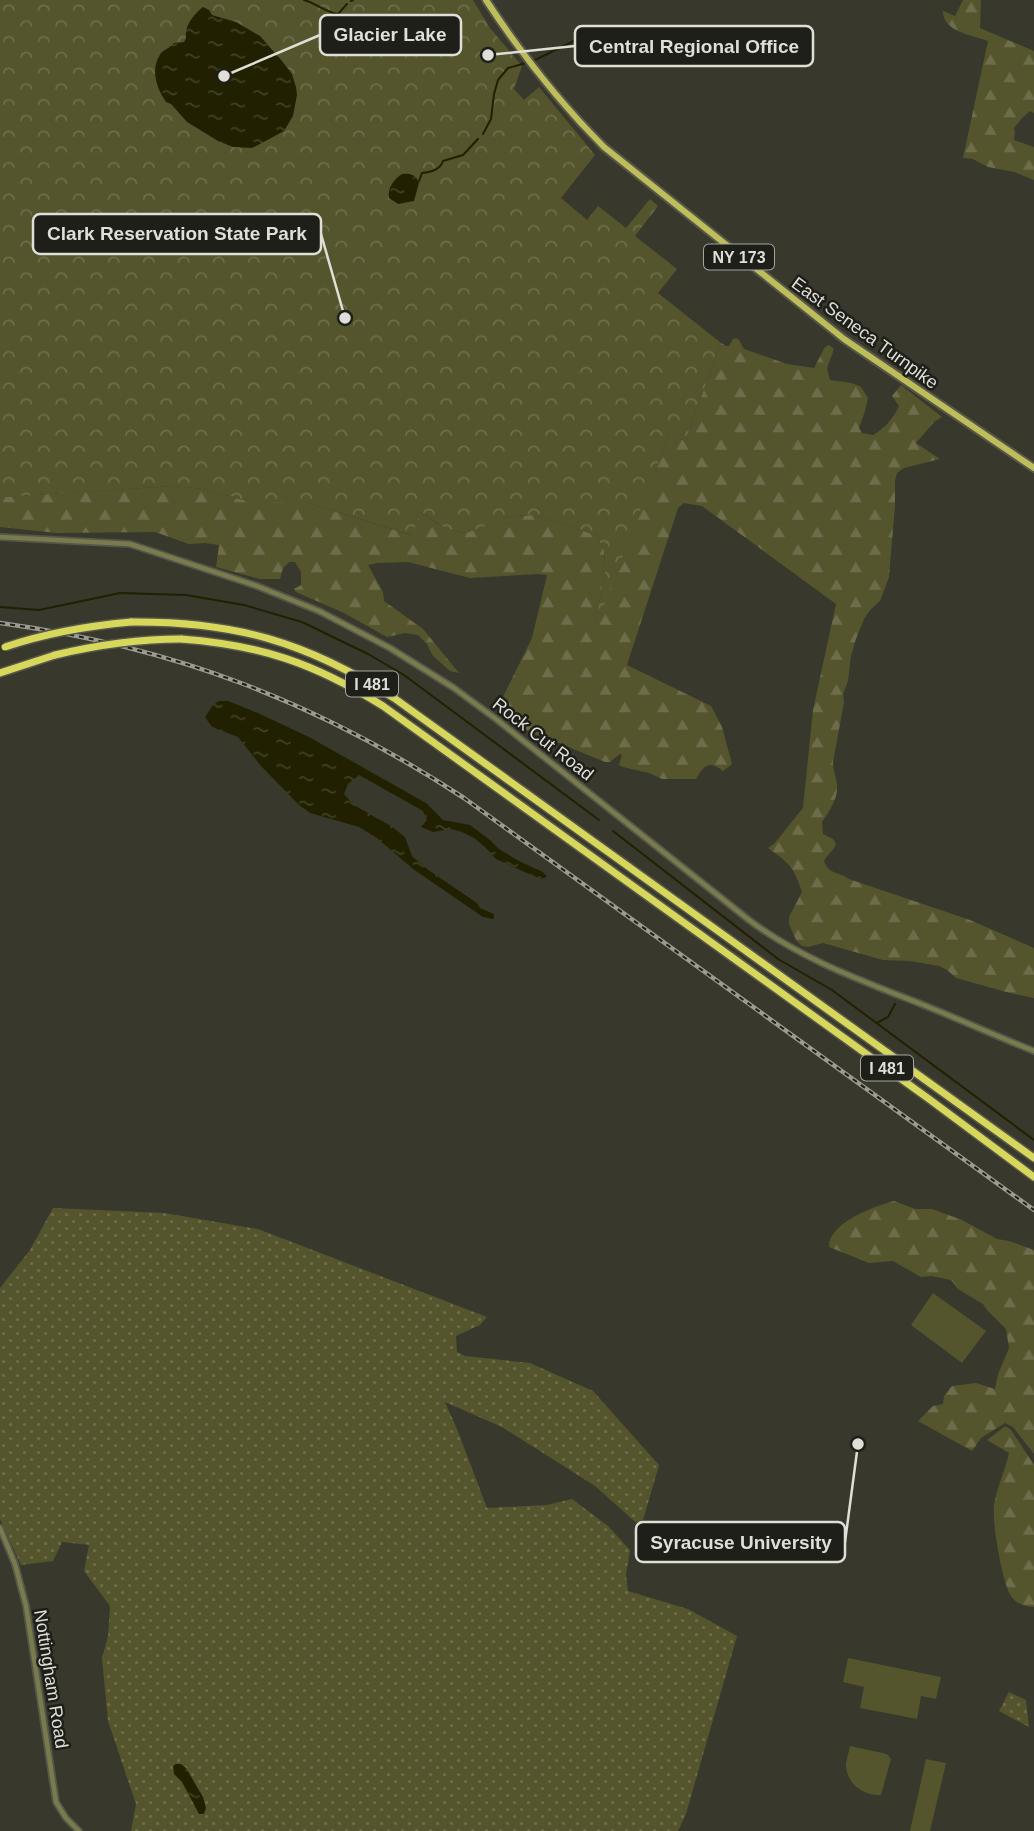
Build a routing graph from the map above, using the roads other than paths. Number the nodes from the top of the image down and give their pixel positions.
1 (486, 0) edge
2 (1034, 468) edge
3 (0, 537) edge
4 (2, 648) edge
5 (0, 673) edge
6 (1034, 1051) edge
7 (1034, 1157) edge
8 (1034, 1177) edge
9 (0, 1528) edge
10 (79, 1831) edge

1 - 2 main road, East Seneca Turnpike / NY 173
3 - 6 street, Rock Cut Road
4 - 7 highway, I 481, bridge
5 - 8 highway, I 481, bridge
9 - 10 street, Nottingham Road

